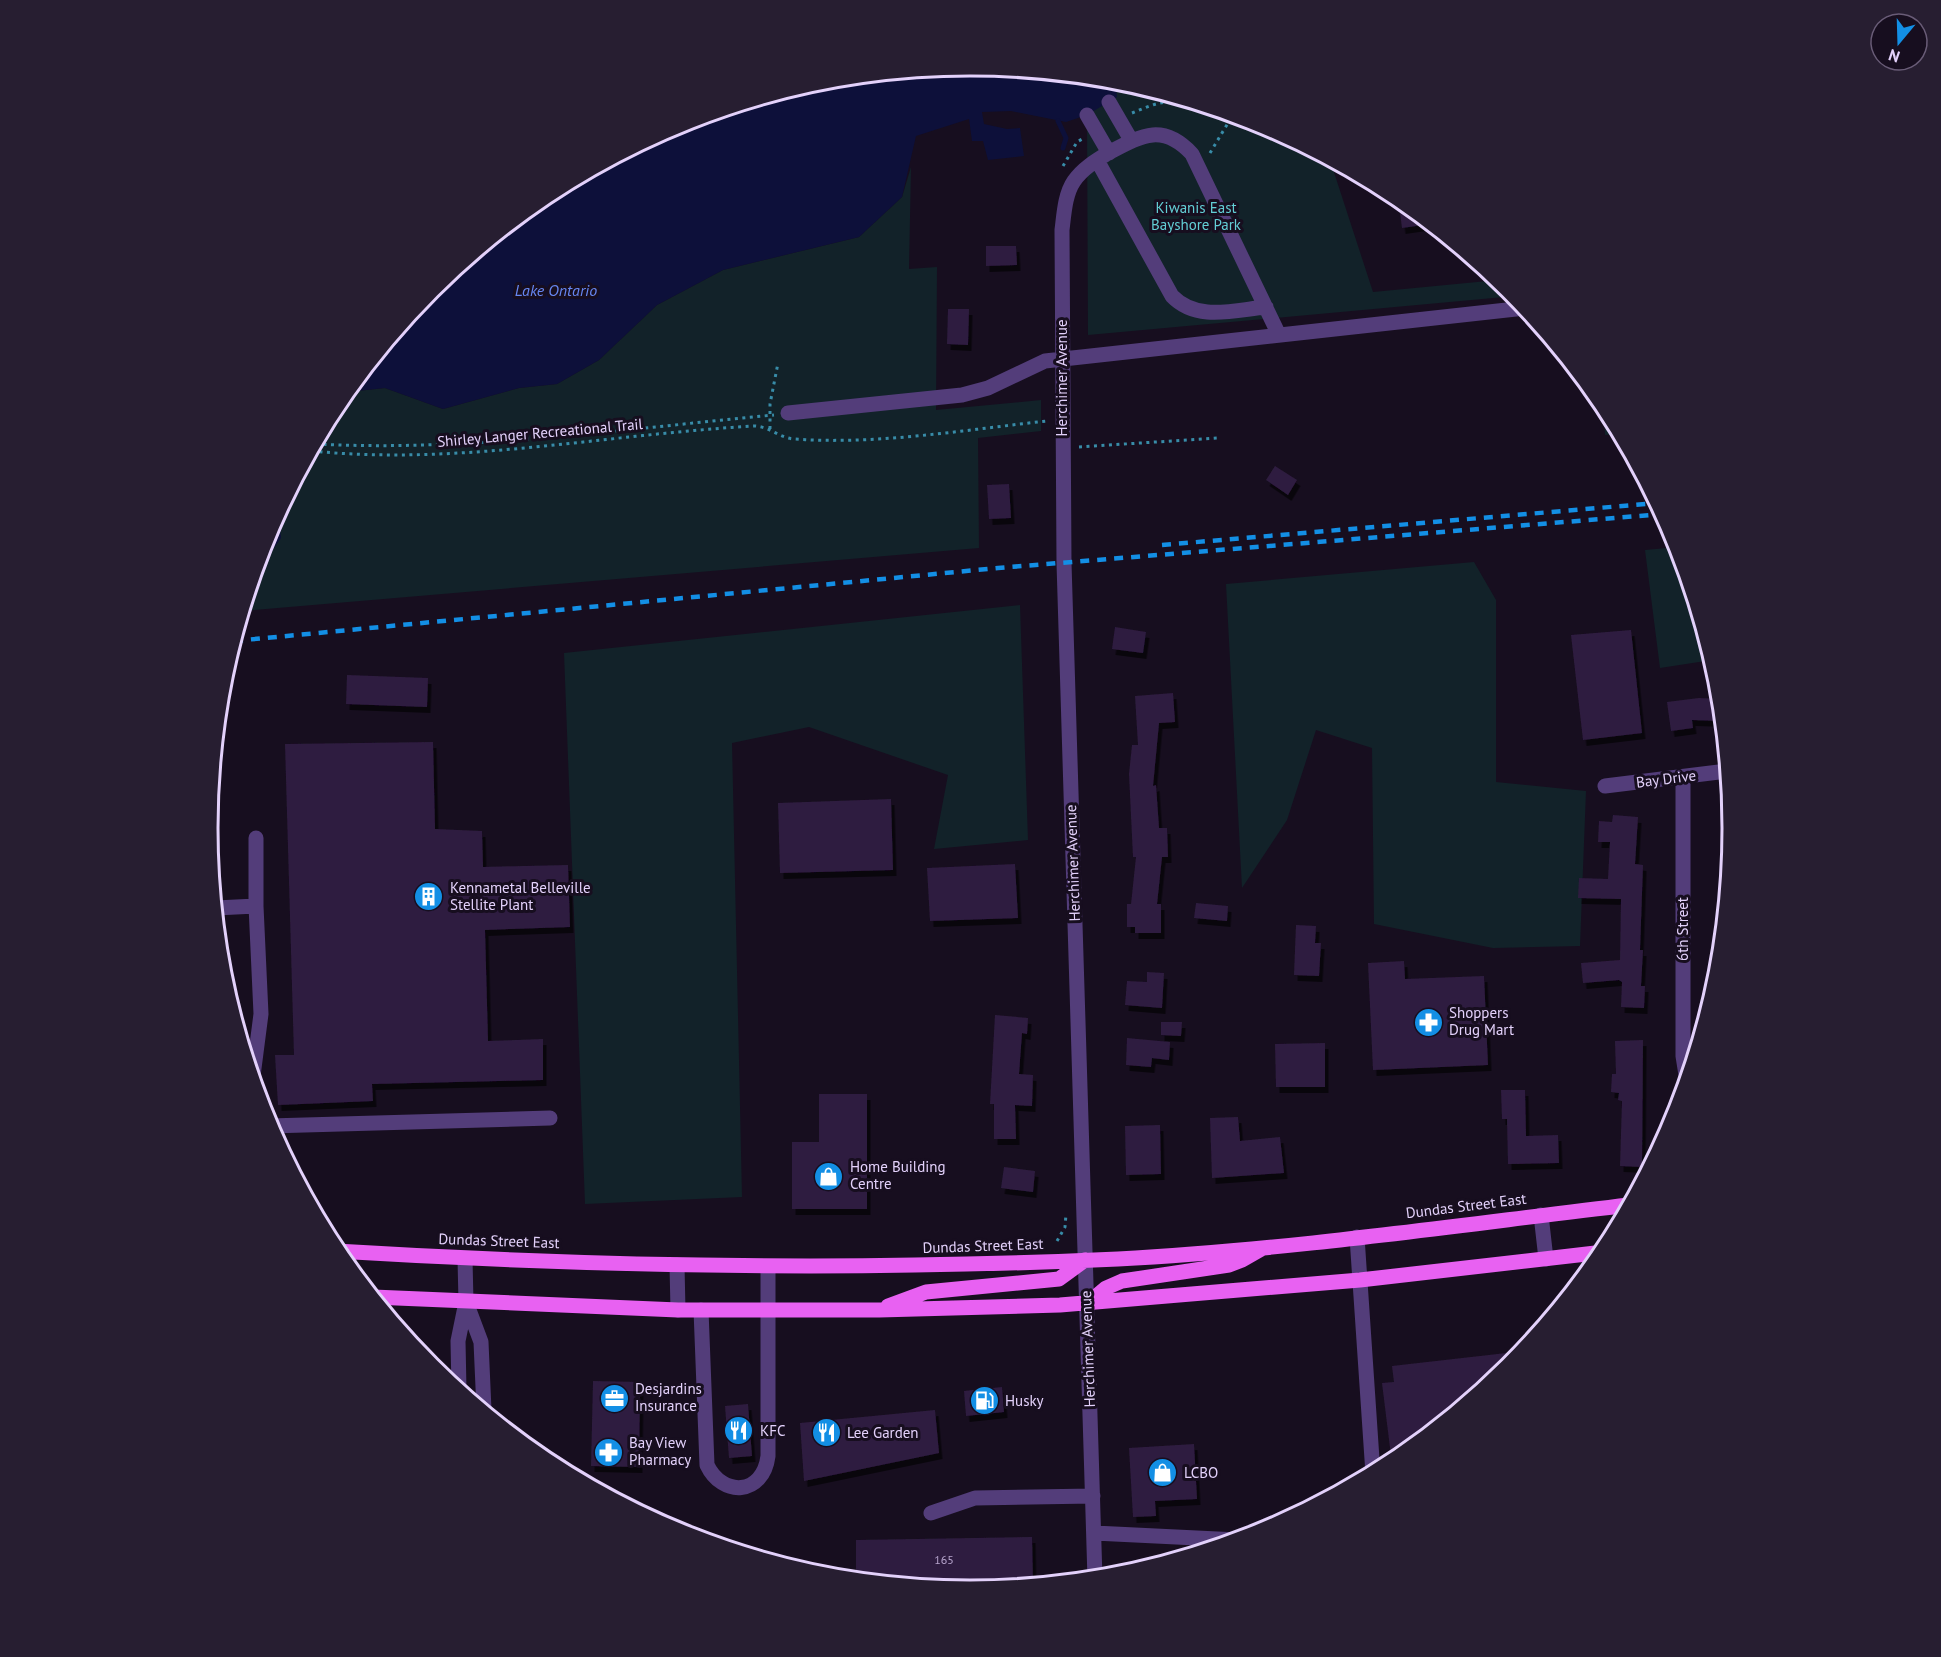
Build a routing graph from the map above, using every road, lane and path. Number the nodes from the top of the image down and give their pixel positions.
1 (1109, 102) dead end
2 (1167, 102) edge
3 (1130, 114) dead end
4 (1087, 116) dead end
5 (1229, 122) edge
6 (1131, 141) junction
7 (1103, 156) junction
8 (1202, 174) junction
9 (1266, 307) junction
10 (1514, 309) edge
11 (1279, 335) junction
12 (1061, 359) junction
13 (778, 363) dead end
14 (788, 413) joint
15 (769, 415) junction
16 (1047, 421) dead end
17 (770, 429) junction
18 (1217, 438) dead end
19 (324, 444) edge
20 (1062, 446) junction
21 (319, 451) edge
22 (1720, 772) edge
23 (1683, 777) junction
24 (1605, 786) dead end
25 (256, 838) dead end
26 (256, 906) junction
27 (223, 908) edge
28 (255, 1058) edge
29 (1684, 1065) edge
30 (550, 1118) dead end
31 (280, 1126) edge
32 (1621, 1206) edge
33 (1541, 1215) junction
34 (1357, 1237) junction
35 (1266, 1246) junction
36 (349, 1252) edge
37 (1590, 1254) edge
38 (465, 1259) junction
39 (1546, 1259) junction
40 (1085, 1260) junction
41 (676, 1265) junction
42 (768, 1267) junction
43 (1360, 1280) junction
44 (383, 1298) edge
45 (466, 1302) junction
46 (1087, 1304) junction
47 (678, 1310) junction
48 (701, 1310) junction
49 (767, 1310) junction
50 (879, 1310) junction
51 (459, 1379) edge
52 (483, 1400) edge
53 (1372, 1464) edge
54 (1093, 1496) junction
55 (931, 1513) dead end
56 (1094, 1533) junction
57 (1217, 1539) edge
58 (1095, 1570) edge

1 - 6 street
2 - 3 path
4 - 7 street
5 - 8 path
6 - 7 street, Herchimer Avenue
6 - 8 street, Herchimer Avenue
7 - 9 street
7 - 12 street, Herchimer Avenue
8 - 9 street, Herchimer Avenue
9 - 11 street, Herchimer Avenue
10 - 11 street
11 - 12 street
12 - 14 street
12 - 20 street, Herchimer Avenue
13 - 15 path
14 - 15 path
15 - 17 path
15 - 19 path
16 - 17 path, Shirley Langer Recreational Trail
17 - 21 path, Shirley Langer Recreational Trail
18 - 20 path
20 - 40 street, Herchimer Avenue
22 - 23 street, Bay Drive
23 - 24 street, Bay Drive
23 - 29 street, 6th Street
25 - 26 street
26 - 27 street
26 - 28 street
30 - 31 street
32 - 33 main road, Dundas Street East
33 - 34 main road, Dundas Street East
33 - 39 street
34 - 35 main road, Dundas Street East
34 - 43 street
35 - 40 main road, Dundas Street East
35 - 46 main road
36 - 38 main road, Dundas Street East
37 - 39 main road
38 - 41 main road, Dundas Street East
38 - 45 street
39 - 43 main road
40 - 42 main road, Dundas Street East
40 - 46 street, Herchimer Avenue
40 - 50 main road
41 - 42 main road, Dundas Street East
41 - 47 street
42 - 49 street
43 - 46 main road
43 - 53 street
44 - 45 main road
45 - 47 main road
45 - 51 street
45 - 52 street
46 - 50 main road
46 - 54 street, Herchimer Avenue
47 - 48 main road
48 - 49 main road
48 - 49 street
49 - 50 main road
54 - 55 street
54 - 56 street, Herchimer Avenue
56 - 57 street
56 - 58 street, Herchimer Avenue

